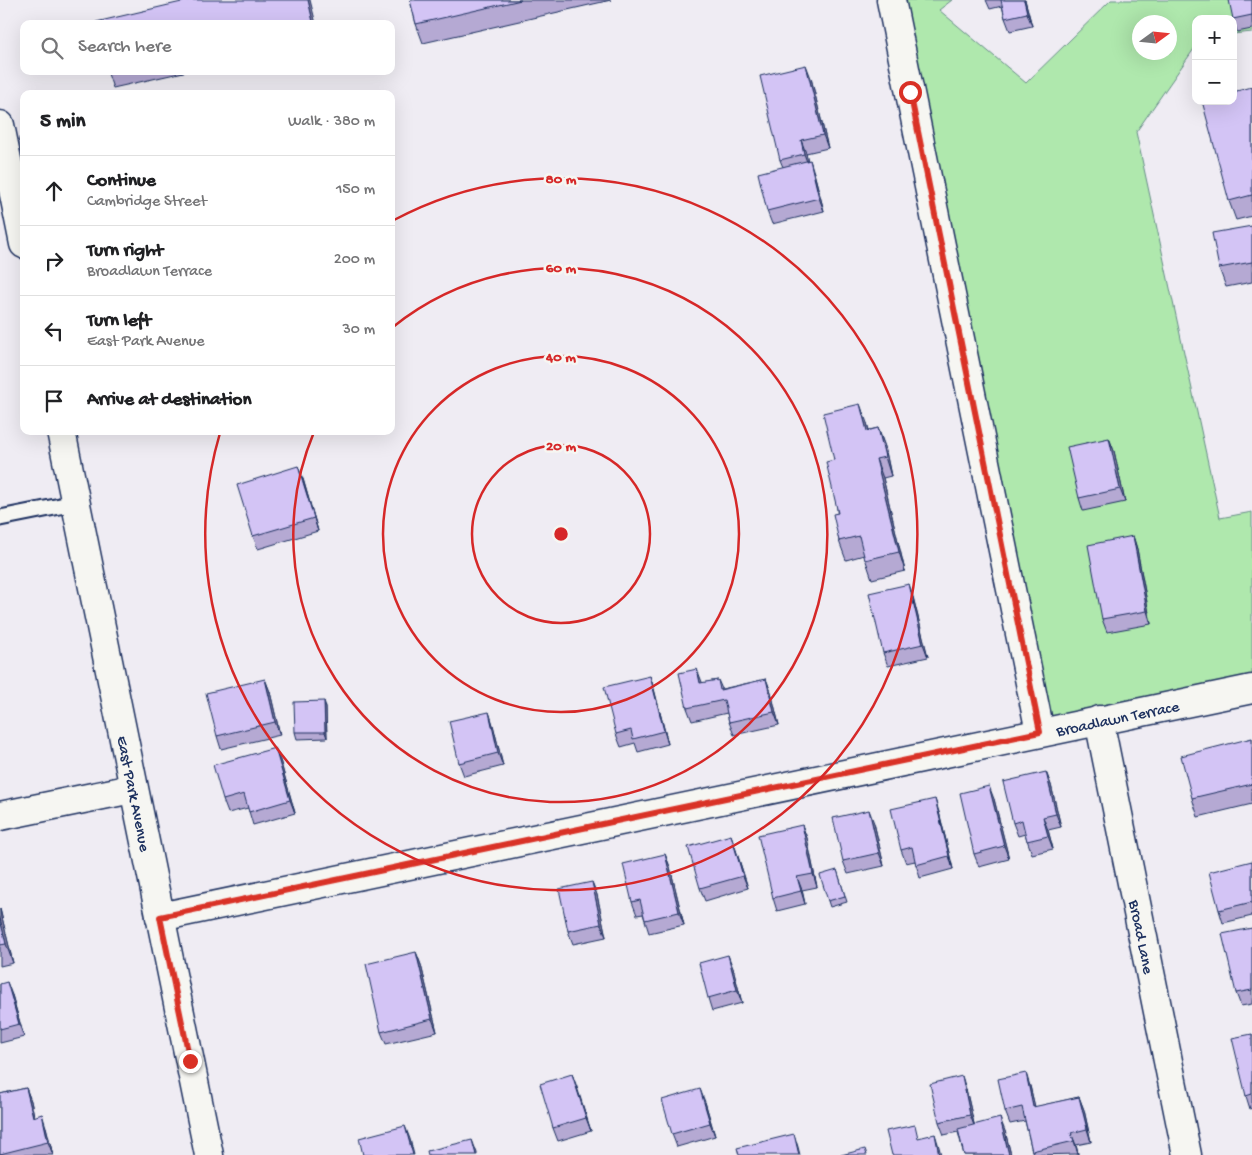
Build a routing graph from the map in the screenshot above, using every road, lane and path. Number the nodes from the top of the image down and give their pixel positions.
1 (891, 0) edge
2 (0, 125) edge
3 (20, 224) edge
4 (62, 435) edge
5 (75, 503) junction
6 (0, 518) edge
7 (1252, 689) edge
8 (1099, 720) junction
9 (1040, 732) junction
10 (132, 789) junction
11 (0, 816) edge
12 (160, 917) junction
13 (209, 1155) edge
14 (1187, 1155) edge

1 - 9 street
2 - 3 street
4 - 5 street, East Park Avenue
5 - 6 lane
5 - 10 street, East Park Avenue
7 - 8 street, Broadlawn Terrace
8 - 9 street, Broadlawn Terrace
8 - 14 street, Broad Lane
9 - 12 street, Broadlawn Terrace
10 - 11 street
10 - 12 street, East Park Avenue
12 - 13 street, East Park Avenue

